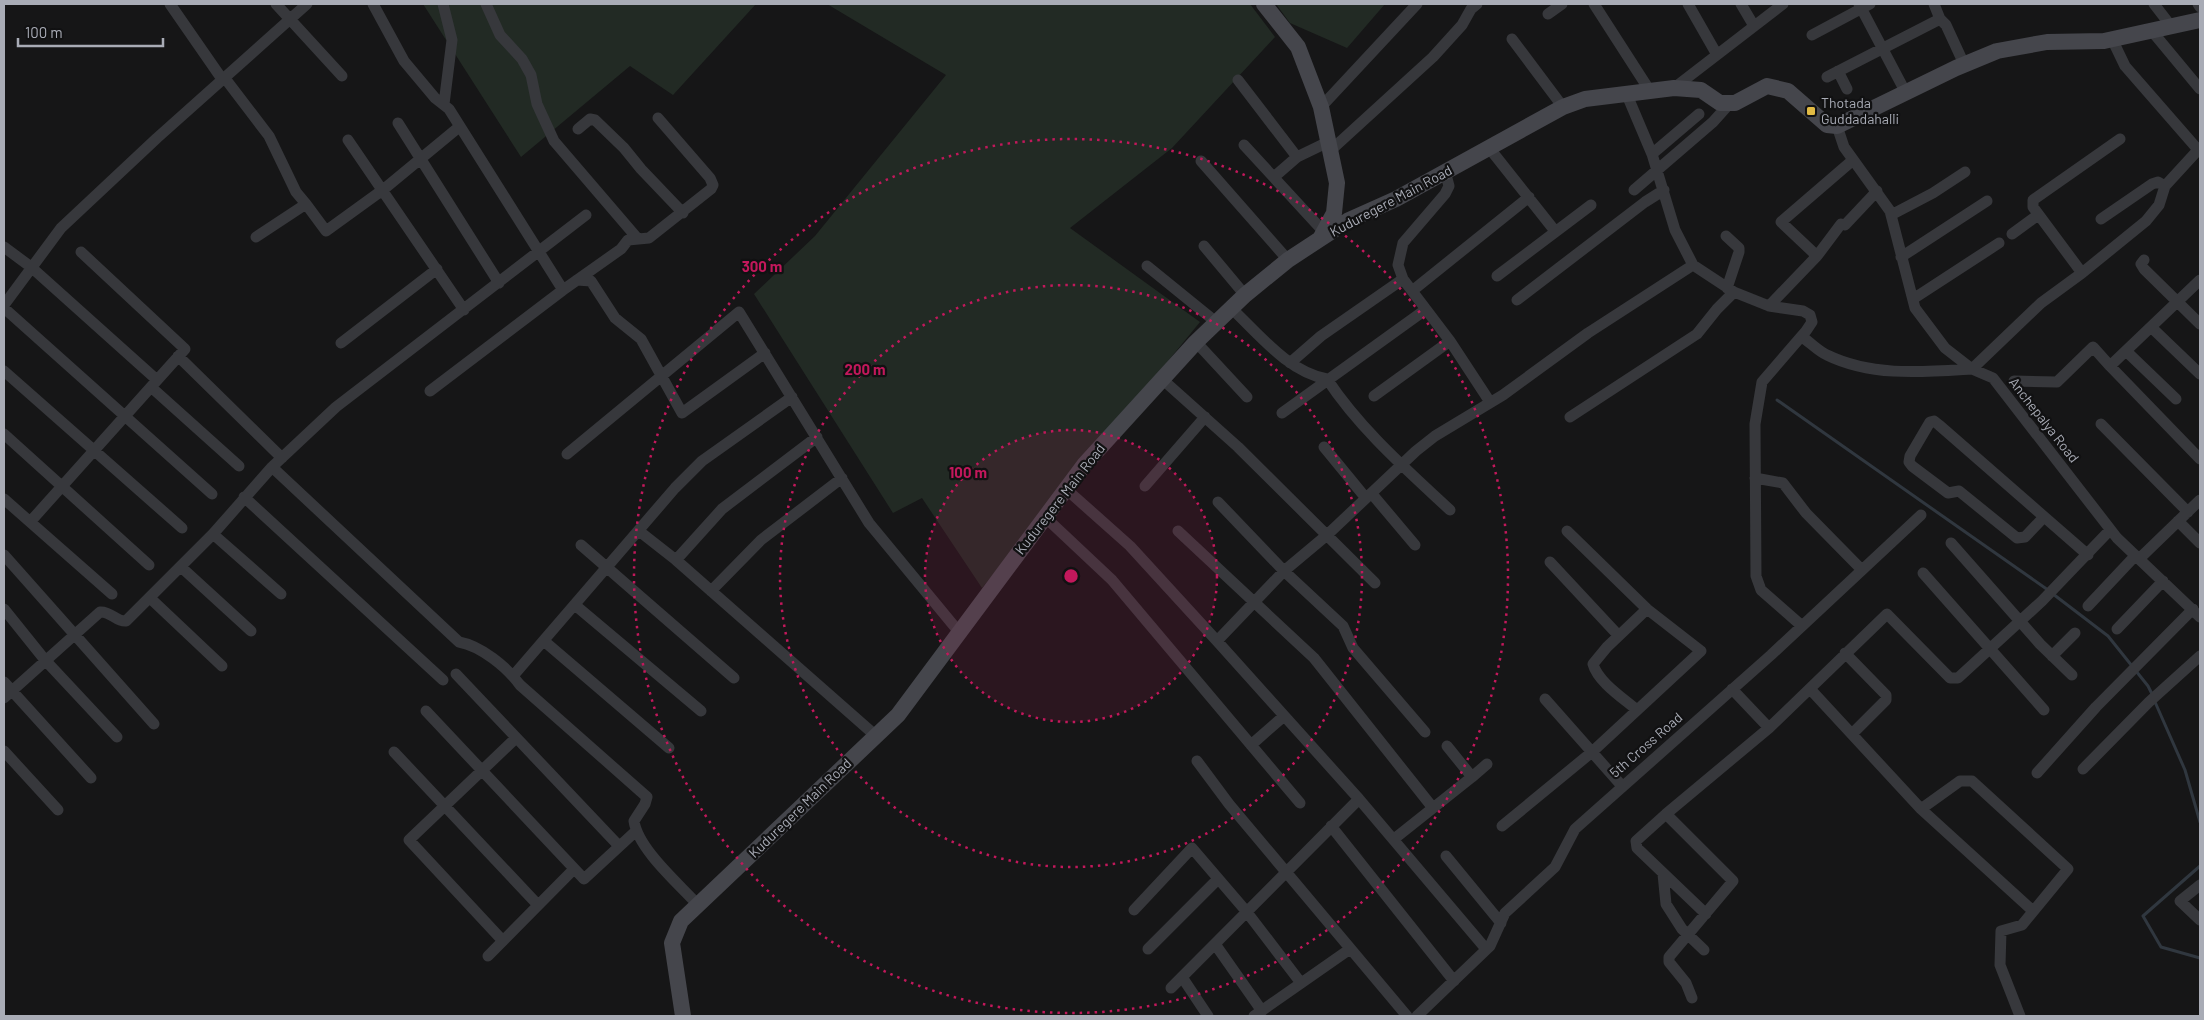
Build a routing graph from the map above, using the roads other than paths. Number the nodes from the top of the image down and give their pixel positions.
1 (170, 4) edge
2 (276, 4) edge
3 (307, 4) edge
4 (373, 4) edge
5 (443, 4) edge
6 (486, 4) edge
7 (1264, 4) edge
8 (1417, 4) edge
9 (1478, 4) edge
10 (1562, 4) edge
11 (1594, 4) edge
12 (1688, 4) edge
13 (1741, 4) edge
14 (1783, 4) edge
15 (1934, 4) edge
16 (2154, 4) edge
17 (2198, 4) edge
18 (1863, 5) edge
19 (2200, 7) edge
20 (1548, 14) dead end
21 (290, 19) junction
22 (1940, 20) junction
23 (2200, 20) edge
24 (1754, 26) junction
25 (2171, 26) junction
26 (2151, 30) junction
27 (1812, 35) dead end
28 (1512, 39) dead end
29 (2112, 39) junction
30 (1882, 48) junction
31 (1716, 54) junction
32 (1964, 64) junction
33 (1838, 71) junction
34 (342, 76) dead end
35 (1826, 77) dead end
36 (223, 78) junction
37 (1238, 80) dead end
38 (1674, 88) junction
39 (1847, 89) dead end
40 (2200, 89) edge
41 (1650, 91) junction
42 (1906, 93) junction
43 (1627, 95) junction
44 (1730, 103) junction
45 (444, 104) junction
46 (1563, 107) junction
47 (1321, 108) junction
48 (1699, 114) dead end
49 (658, 118) dead end
50 (398, 122) dead end
51 (1837, 126) junction
52 (458, 127) junction
53 (578, 129) dead end
54 (2120, 139) dead end
55 (348, 140) dead end
56 (1244, 145) dead end
57 (1329, 146) junction
58 (1490, 149) junction
59 (2199, 151) edge
60 (1652, 154) junction
61 (1297, 157) junction
62 (420, 159) junction
63 (1853, 160) junction
64 (1202, 161) dead end
65 (1445, 171) junction
66 (1657, 172) junction
67 (1965, 172) dead end
68 (1274, 177) junction
69 (2165, 186) junction
70 (384, 189) junction
71 (1634, 190) dead end
72 (1664, 190) junction
73 (1877, 191) junction
74 (1529, 197) junction
75 (1987, 201) dead end
76 (306, 204) junction
77 (1591, 205) dead end
78 (683, 213) junction
79 (586, 215) dead end
80 (1891, 215) junction
81 (2038, 215) junction
82 (2101, 219) dead end
83 (1555, 231) junction
84 (2012, 234) dead end
85 (1322, 235) junction
86 (1726, 236) dead end
87 (256, 237) dead end
88 (638, 239) junction
89 (1999, 243) dead end
90 (1204, 246) dead end
91 (4, 247) edge
92 (81, 252) dead end
93 (538, 252) junction
94 (1817, 256) junction
95 (1900, 257) junction
96 (1288, 260) junction
97 (2144, 260) dead end
98 (1693, 265) junction
99 (1147, 266) dead end
100 (31, 267) junction
101 (437, 268) junction
102 (2082, 273) junction
103 (1497, 276) dead end
104 (1403, 279) junction
105 (577, 280) junction
106 (2200, 280) edge
107 (499, 283) junction
108 (563, 290) junction
109 (1731, 290) junction
110 (1412, 291) junction
111 (1245, 295) junction
112 (1912, 299) junction
113 (1517, 300) dead end
114 (2178, 302) junction
115 (4, 306) edge
116 (1769, 306) junction
117 (1232, 308) junction
118 (464, 310) junction
119 (1425, 310) junction
120 (1216, 322) junction
121 (2200, 324) edge
122 (2151, 327) junction
123 (1802, 336) junction
124 (1450, 341) junction
125 (1196, 342) junction
126 (341, 343) dead end
127 (2126, 351) junction
128 (765, 353) junction
129 (178, 356) junction
130 (1290, 363) junction
131 (2110, 366) junction
132 (4, 370) edge
133 (1972, 370) junction
134 (2200, 374) edge
135 (662, 376) junction
136 (1162, 379) junction
137 (1327, 379) junction
138 (2014, 381) dead end
139 (154, 383) junction
140 (430, 391) dead end
141 (1247, 396) dead end
142 (1374, 396) dead end
143 (792, 397) junction
144 (2176, 399) dead end
145 (1490, 402) junction
146 (1282, 413) dead end
147 (125, 416) junction
148 (1570, 416) dead end
149 (1205, 417) junction
150 (2102, 424) dead end
151 (4, 434) edge
152 (816, 437) junction
153 (1324, 446) dead end
154 (95, 451) junction
155 (567, 454) dead end
156 (282, 458) junction
157 (2200, 459) edge
158 (1400, 464) junction
159 (239, 466) dead end
160 (272, 467) junction
161 (842, 478) junction
162 (1755, 478) junction
163 (1145, 486) dead end
164 (62, 487) junction
165 (1066, 489) junction
166 (212, 494) dead end
167 (1369, 495) junction
168 (4, 498) edge
169 (244, 498) junction
170 (2200, 500) edge
171 (1218, 502) dead end
172 (1450, 510) dead end
173 (2188, 512) junction
174 (1921, 516) dead end
175 (1045, 517) junction
176 (2044, 517) junction
177 (2178, 521) junction
178 (30, 522) junction
179 (182, 528) dead end
180 (1567, 530) dead end
181 (2110, 530) junction
182 (639, 531) junction
183 (1178, 531) dead end
184 (213, 534) junction
185 (1327, 535) junction
186 (1951, 543) dead end
187 (2200, 544) edge
188 (581, 545) dead end
189 (1415, 545) dead end
190 (4, 555) edge
191 (2088, 555) junction
192 (2137, 557) junction
193 (676, 560) junction
194 (1550, 562) dead end
195 (149, 565) dead end
196 (181, 567) junction
197 (606, 568) junction
198 (1862, 570) junction
199 (1284, 571) junction
200 (1923, 573) dead end
201 (2163, 581) junction
202 (1375, 583) dead end
203 (711, 590) junction
204 (112, 594) dead end
205 (281, 594) dead end
206 (150, 598) junction
207 (1254, 604) junction
208 (575, 605) junction
209 (2088, 606) dead end
210 (4, 609) edge
211 (1647, 609) junction
212 (2196, 613) edge
213 (2021, 622) junction
214 (1802, 626) junction
215 (2117, 629) dead end
216 (251, 630) dead end
217 (959, 632) junction
218 (2075, 633) dead end
219 (73, 634) junction
220 (1618, 635) junction
221 (544, 641) junction
222 (1216, 641) junction
223 (1990, 648) junction
224 (1845, 653) junction
225 (2052, 656) junction
226 (2200, 656) edge
227 (45, 660) junction
228 (222, 666) dead end
229 (456, 674) dead end
230 (2072, 675) dead end
231 (513, 676) junction
232 (734, 678) dead end
233 (443, 680) dead end
234 (1732, 689) junction
235 (6, 690) edge
236 (1811, 690) junction
237 (1545, 699) dead end
238 (426, 710) dead end
239 (1637, 710) junction
240 (2044, 710) dead end
241 (700, 711) dead end
242 (1284, 716) junction
243 (154, 724) dead end
244 (1769, 728) junction
245 (1425, 732) dead end
246 (1852, 734) junction
247 (876, 736) junction
248 (117, 737) dead end
249 (516, 738) junction
250 (1251, 746) junction
251 (1447, 746) dead end
252 (669, 748) dead end
253 (4, 752) edge
254 (394, 752) dead end
255 (1592, 752) junction
256 (1197, 761) dead end
257 (1487, 764) dead end
258 (2083, 769) dead end
259 (482, 770) junction
260 (2037, 773) dead end
261 (1472, 777) junction
262 (91, 778) dead end
263 (1622, 786) junction
264 (1359, 798) junction
265 (1300, 803) dead end
266 (444, 806) junction
267 (1433, 808) junction
268 (1921, 809) junction
269 (58, 810) dead end
270 (1666, 814) junction
271 (1331, 826) junction
272 (1502, 826) dead end
273 (636, 831) junction
274 (1394, 840) junction
275 (619, 846) junction
276 (1446, 856) dead end
277 (574, 869) junction
278 (1286, 872) junction
279 (1663, 874) junction
280 (1218, 879) junction
281 (2200, 885) edge
282 (538, 905) junction
283 (698, 905) junction
284 (1134, 910) dead end
285 (1246, 911) junction
286 (2034, 911) junction
287 (1706, 914) junction
288 (2200, 920) edge
289 (1501, 923) junction
290 (1688, 934) junction
291 (502, 941) junction
292 (1215, 944) junction
293 (1148, 949) dead end
294 (1350, 949) junction
295 (1486, 949) junction
296 (1704, 950) dead end
297 (488, 956) dead end
298 (1182, 977) junction
299 (1454, 980) junction
300 (1301, 983) junction
301 (1171, 988) dead end
302 (1692, 998) dead end
303 (1258, 1014) edge
304 (1424, 1014) edge
305 (683, 1016) edge
306 (1208, 1016) edge
307 (1406, 1016) edge
308 (2020, 1016) edge

1 - 36 street
2 - 21 street
3 - 21 street
4 - 45 street
5 - 45 street
6 - 88 street
7 - 47 street
8 - 47 street
9 - 57 street
10 - 20 street
11 - 41 street
12 - 31 street
13 - 24 street
14 - 24 street
15 - 22 street
16 - 25 street
17 - 19 street
18 - 27 street
18 - 30 street
21 - 34 street
21 - 36 street
22 - 30 street
22 - 32 street
23 - 25 street
24 - 31 street
25 - 26 street
26 - 29 street
26 - 40 street
28 - 46 street
29 - 32 street
29 - 59 street
30 - 33 street
30 - 42 street
31 - 38 street
32 - 42 street
33 - 35 street
33 - 39 street
36 - 76 street
36 - 100 street
37 - 61 street
38 - 41 street, Kuduregere Main Road
38 - 44 street, Kuduregere Main Road
41 - 43 street, Kuduregere Main Road
42 - 51 street
43 - 46 street, Kuduregere Main Road
43 - 60 street
44 - 51 street
44 - 66 street
45 - 52 street
46 - 58 street, Kuduregere Main Road
47 - 57 street
48 - 60 street
49 - 78 street
50 - 62 street
51 - 63 street, Anchepalya Road
52 - 62 street
52 - 93 street
53 - 78 street
54 - 81 street
55 - 70 street
56 - 68 street
57 - 61 street
57 - 85 street
58 - 65 street, Kuduregere Main Road
58 - 74 street
59 - 69 street
60 - 66 street
61 - 68 street
62 - 70 street
62 - 107 street
63 - 73 street, Anchepalya Road
63 - 94 street
64 - 96 street
65 - 85 street, Kuduregere Main Road
65 - 104 street
66 - 71 street
66 - 72 street
67 - 80 street
68 - 85 street
69 - 82 street
69 - 102 street
70 - 76 street
70 - 101 street
72 - 98 street
72 - 113 street
73 - 80 street, Anchepalya Road
73 - 94 street
74 - 83 street
74 - 110 street
75 - 95 street
76 - 87 street
77 - 83 street
78 - 88 street
79 - 93 street
80 - 95 street, Anchepalya Road
81 - 84 street
81 - 102 street
83 - 103 street
85 - 96 street, Kuduregere Main Road
86 - 109 street
88 - 105 street
89 - 112 street
90 - 111 street
91 - 100 street
92 - 129 street
93 - 107 street
93 - 108 street
94 - 116 street
95 - 112 street, Anchepalya Road
96 - 111 street, Kuduregere Main Road
97 - 114 street
98 - 109 street
98 - 145 street
99 - 120 street
100 - 115 street
100 - 139 street
101 - 118 street
101 - 126 street
102 - 133 street
104 - 110 street
104 - 130 street
105 - 108 street
105 - 135 street
106 - 114 street
107 - 118 street
108 - 140 street
109 - 116 street
109 - 148 street
110 - 119 street
111 - 117 street, Kuduregere Main Road
112 - 133 street, Anchepalya Road
114 - 121 street
114 - 122 street
115 - 147 street
116 - 123 street
117 - 120 street, Kuduregere Main Road
117 - 130 street
118 - 156 street
119 - 124 street
119 - 137 street
120 - 125 street, Kuduregere Main Road
122 - 127 street
122 - 134 street
123 - 133 street
123 - 162 street
124 - 142 street
124 - 145 street
125 - 136 street, Kuduregere Main Road
125 - 141 street
127 - 131 street
127 - 144 street
128 - 135 street
128 - 135 street
128 - 143 street
129 - 139 street
129 - 156 street
130 - 137 street
131 - 138 street
131 - 157 street
132 - 154 street
133 - 181 street, Anchepalya Road
135 - 155 street
136 - 149 street
136 - 165 street, Kuduregere Main Road
137 - 146 street
137 - 158 street
139 - 147 street
139 - 159 street
143 - 152 street
143 - 182 street
145 - 158 street
147 - 154 street
147 - 166 street
149 - 163 street
149 - 185 street
150 - 173 street
151 - 164 street
152 - 161 street
152 - 193 street
153 - 167 street
154 - 164 street
154 - 179 street
156 - 160 street
158 - 167 street
158 - 172 street
160 - 169 street
160 - 231 street
161 - 203 street
161 - 217 street
162 - 198 street
162 - 214 street
164 - 178 street
164 - 195 street
165 - 175 street, Kuduregere Main Road
165 - 222 street
167 - 185 street
167 - 189 street
168 - 178 street
169 - 184 street
169 - 233 street
170 - 173 street
171 - 199 street
173 - 177 street
174 - 198 street, 5th Cross Road
175 - 217 street, Kuduregere Main Road
175 - 250 street
176 - 176 street
176 - 191 street
177 - 187 street
177 - 192 street
178 - 204 street
180 - 211 street
181 - 191 street
181 - 192 street, Anchepalya Road
182 - 193 street
182 - 197 street
183 - 207 street
184 - 196 street
184 - 205 street
185 - 199 street
185 - 202 street
186 - 213 street
188 - 197 street
190 - 219 street
191 - 213 street
192 - 201 street, Anchepalya Road
192 - 209 street
193 - 203 street
194 - 220 street
196 - 206 street
196 - 216 street
197 - 208 street
197 - 232 street
198 - 214 street, 5th Cross Road
199 - 207 street
199 - 245 street
200 - 223 street
201 - 212 street, Anchepalya Road
201 - 215 street
203 - 247 street
206 - 219 street
206 - 228 street
207 - 222 street
207 - 267 street
208 - 221 street
208 - 241 street
210 - 227 street
211 - 220 street
211 - 239 street
212 - 260 street
213 - 223 street
213 - 225 street
214 - 234 street, 5th Cross Road
217 - 247 street, Kuduregere Main Road
218 - 225 street
219 - 227 street
219 - 243 street
220 - 239 street
221 - 231 street
221 - 252 street
222 - 242 street
223 - 224 street
223 - 240 street
224 - 236 street
224 - 246 street
225 - 230 street
226 - 258 street
227 - 235 street
227 - 248 street
229 - 249 street
231 - 273 street
234 - 244 street
234 - 263 street, 5th Cross Road
235 - 262 street
236 - 244 street
236 - 246 street
237 - 255 street
238 - 259 street
239 - 255 street
242 - 250 street
242 - 264 street
244 - 270 street
246 - 268 street
247 - 283 street, Kuduregere Main Road
249 - 259 street
249 - 275 street
250 - 265 street
251 - 261 street
253 - 269 street
254 - 266 street
255 - 263 street
255 - 272 street
256 - 278 street
257 - 261 street
259 - 266 street
259 - 277 street
261 - 267 street
263 - 289 street, 5th Cross Road
264 - 271 street
264 - 274 street
266 - 282 street
266 - 291 street
267 - 274 street
268 - 286 street
268 - 286 street
270 - 279 street
270 - 287 street
271 - 278 street
271 - 299 street
273 - 275 street
273 - 283 street
274 - 295 street
275 - 277 street
276 - 289 street
277 - 282 street
278 - 285 street
278 - 294 street
279 - 287 street
279 - 290 street
280 - 284 street
280 - 285 street
280 - 293 street
281 - 288 street
282 - 291 street
283 - 305 street, Kuduregere Main Road
285 - 292 street
285 - 300 street
286 - 308 street
287 - 290 street
289 - 295 street, 5th Cross Road
290 - 296 street
290 - 302 street
291 - 297 street
292 - 298 street
292 - 303 street
294 - 300 street
294 - 307 street
295 - 299 street, 5th Cross Road
298 - 301 street
298 - 306 street
299 - 304 street, 5th Cross Road
300 - 303 street

